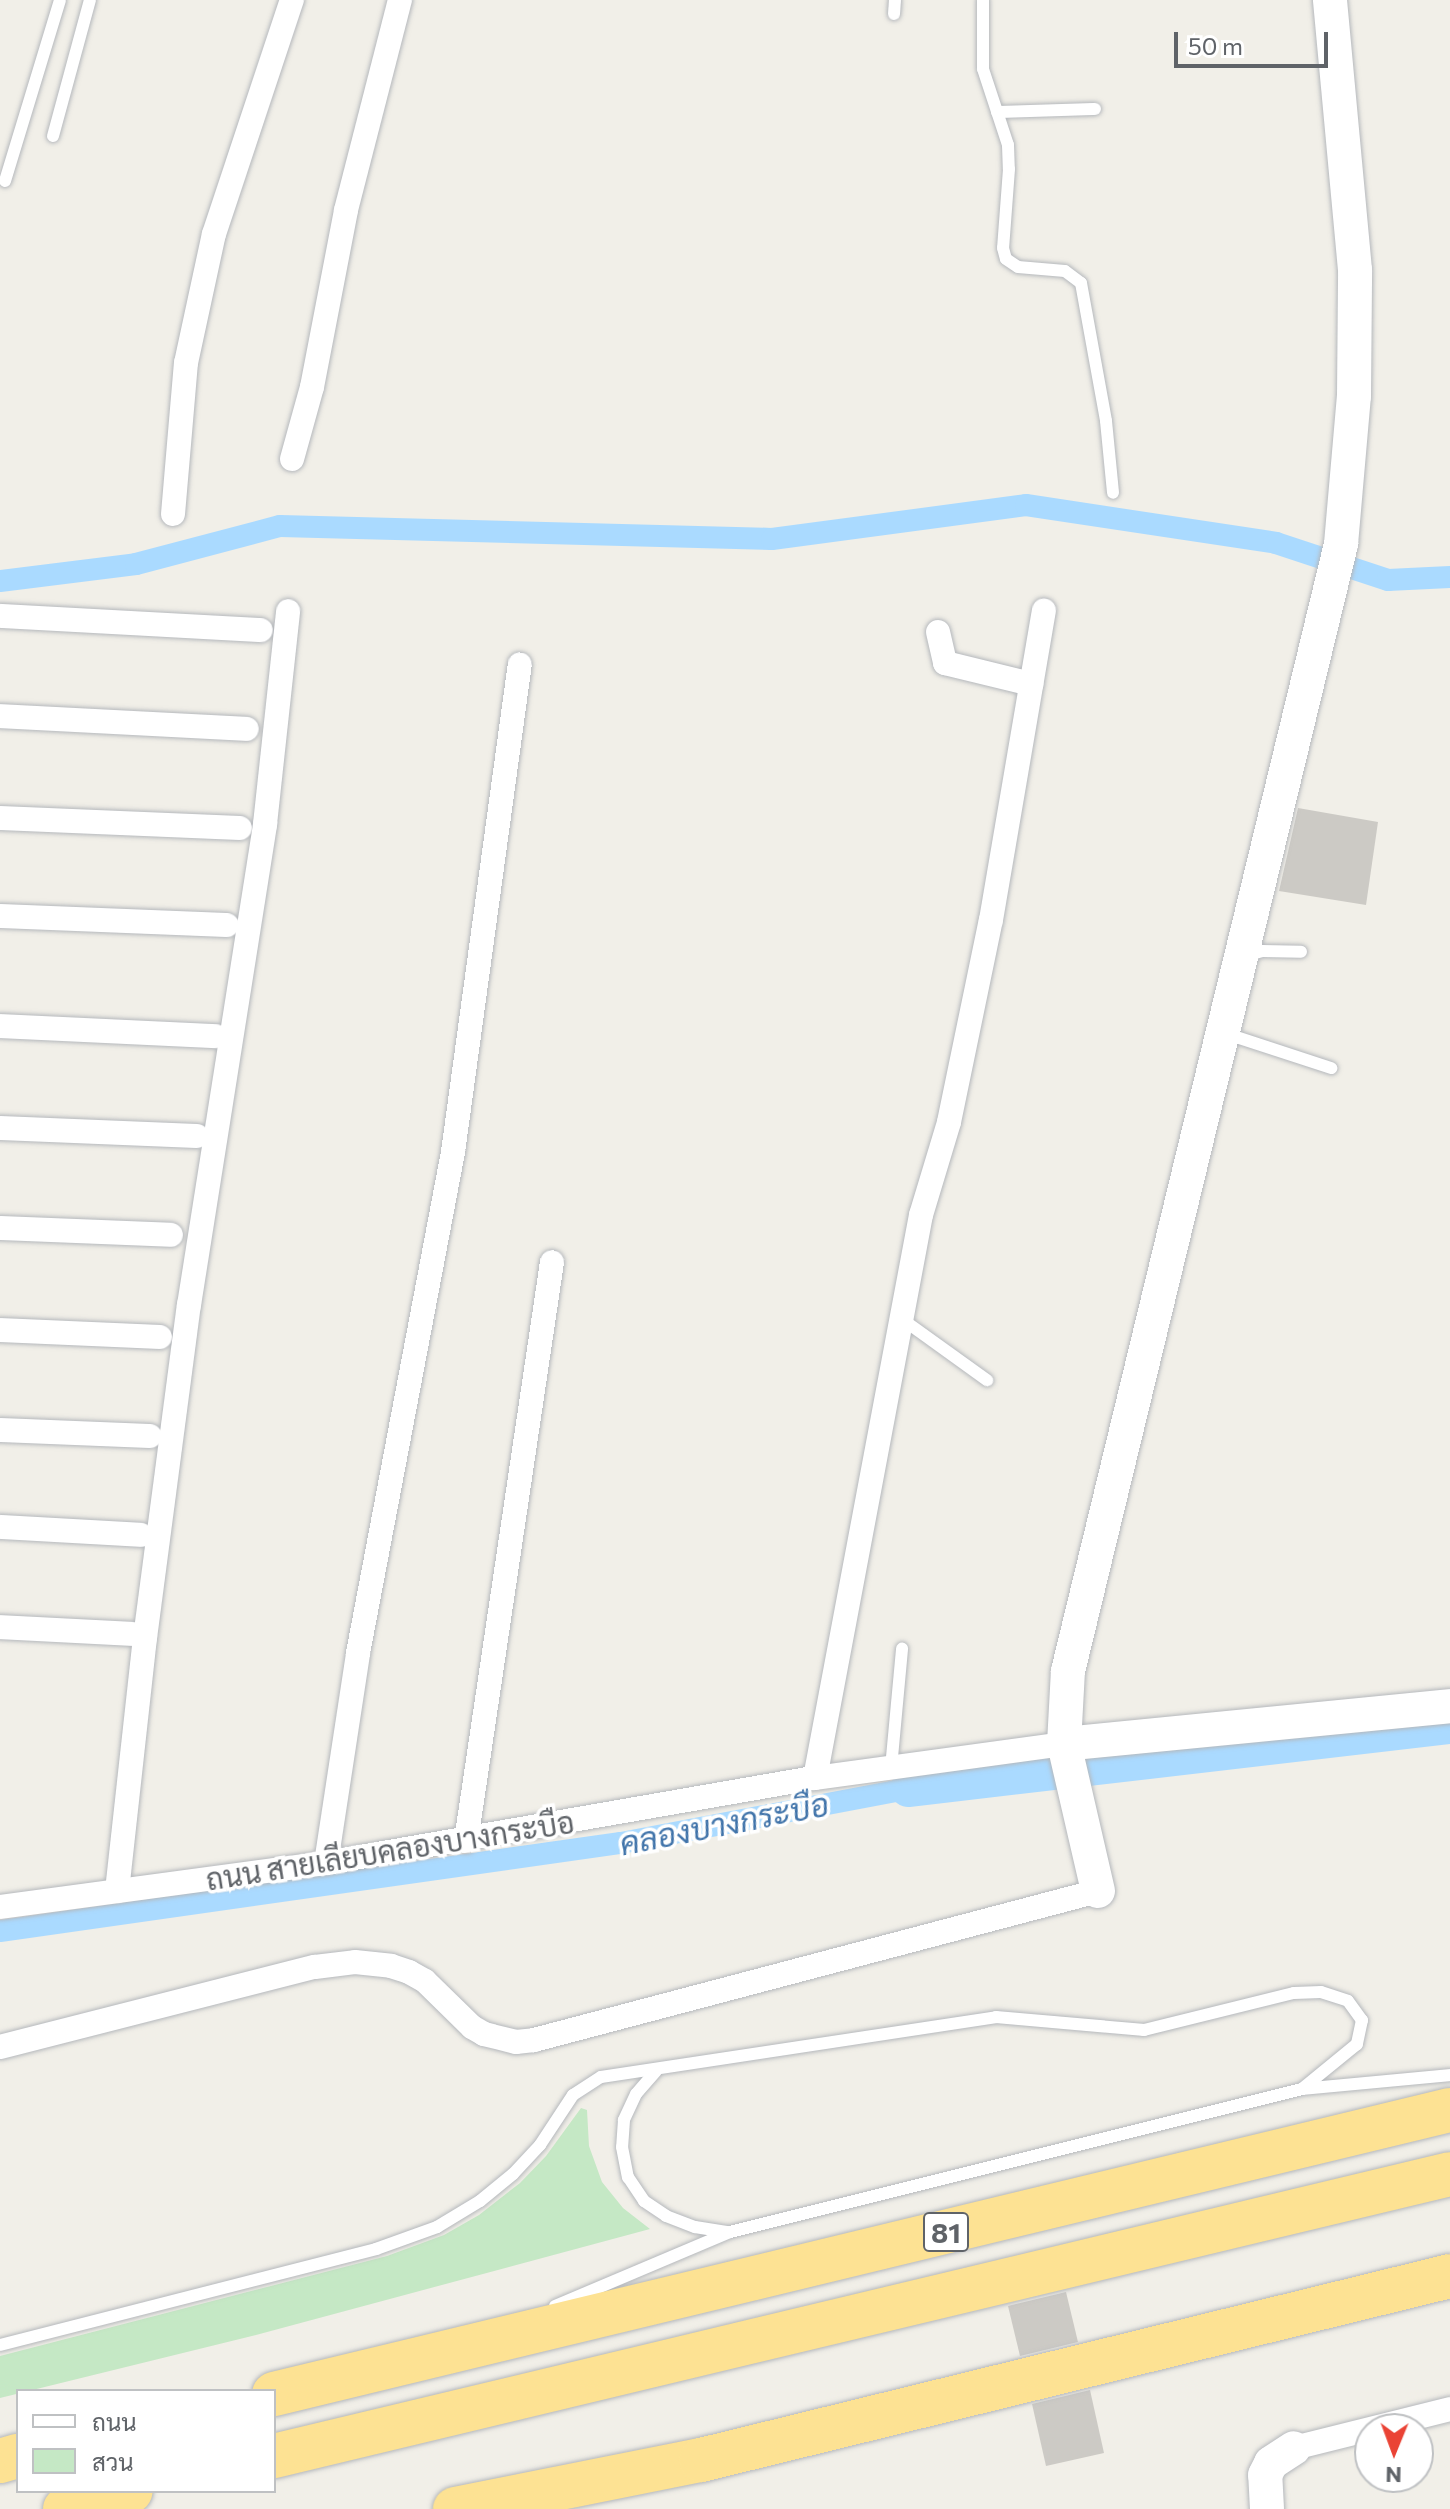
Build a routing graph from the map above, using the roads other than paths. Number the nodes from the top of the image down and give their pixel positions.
1 (60, 0) edge
2 (90, 0) edge
3 (292, 0) edge
4 (400, 0) edge
5 (895, 0) edge
6 (983, 0) edge
7 (1330, 0) edge
8 (894, 14) dead end
9 (1095, 109) dead end
10 (997, 112) junction
11 (53, 136) dead end
12 (5, 181) dead end
13 (292, 459) dead end
14 (1113, 493) dead end
15 (173, 514) dead end
16 (288, 611) dead end
17 (1044, 611) dead end
18 (0, 616) edge
19 (261, 630) dead end
20 (938, 632) dead end
21 (520, 665) dead end
22 (1031, 684) junction
23 (0, 716) edge
24 (247, 729) dead end
25 (0, 818) edge
26 (240, 828) dead end
27 (0, 916) edge
28 (227, 925) dead end
29 (1301, 952) dead end
30 (1239, 957) junction
31 (0, 1026) edge
32 (1221, 1032) junction
33 (216, 1036) dead end
34 (1331, 1068) dead end
35 (0, 1128) edge
36 (197, 1136) dead end
37 (0, 1228) edge
38 (171, 1235) dead end
39 (552, 1262) dead end
40 (902, 1319) junction
41 (0, 1330) edge
42 (160, 1337) dead end
43 (987, 1380) dead end
44 (0, 1430) edge
45 (150, 1436) dead end
46 (0, 1527) edge
47 (141, 1535) dead end
48 (0, 1627) edge
49 (132, 1634) dead end
50 (902, 1649) dead end
51 (1450, 1706) edge
52 (1064, 1744) junction
53 (891, 1768) junction
54 (815, 1778) junction
55 (466, 1841) junction
56 (326, 1863) junction
57 (117, 1891) junction
58 (1098, 1891) joint
59 (0, 1907) edge
60 (0, 2047) edge
61 (656, 2071) junction
62 (1450, 2075) edge
63 (1302, 2089) junction
64 (1450, 2110) edge
65 (1450, 2174) edge
66 (730, 2232) junction
67 (1450, 2276) edge
68 (543, 2311) dead end
69 (529, 2317) dead end
70 (0, 2345) edge
71 (443, 2353) junction
72 (276, 2394) edge
73 (1450, 2409) edge
74 (1294, 2448) joint
75 (276, 2456) edge
76 (124, 2493) edge
77 (65, 2509) edge
78 (455, 2509) edge
79 (1267, 2509) edge

1 - 12 lane
2 - 11 lane
3 - 15 street
4 - 13 street
5 - 8 lane
6 - 10 lane
7 - 30 street
9 - 10 lane
10 - 14 lane
16 - 57 street
17 - 22 street
18 - 19 street
20 - 22 street
21 - 56 street
22 - 40 street
23 - 24 street
25 - 26 street
27 - 28 street
29 - 30 lane
30 - 32 street
31 - 33 street
32 - 34 lane
32 - 52 street
35 - 36 street
37 - 38 street
39 - 55 street
40 - 43 lane
40 - 54 street
41 - 42 street
44 - 45 street
46 - 47 street
48 - 49 street
50 - 53 lane
51 - 52 street
52 - 53 street, ถนน สายเลียบคลองบางกระบือ
52 - 58 street
53 - 54 street, ถนน สายเลียบคลองบางกระบือ
54 - 55 street, ถนน สายเลียบคลองบางกระบือ
55 - 56 street, ถนน สายเลียบคลองบางกระบือ
56 - 57 street, ถนน สายเลียบคลองบางกระบือ
57 - 59 street, ถนน สายเลียบคลองบางกระบือ
58 - 60 street
61 - 63 lane
61 - 66 lane
61 - 70 lane
62 - 63 lane
63 - 66 lane
64 - 71 highway, 81
65 - 75 highway, 81
66 - 68 lane
67 - 78 highway
69 - 71 lane
71 - 72 highway, 81
73 - 74 street
74 - 79 street
76 - 77 highway

